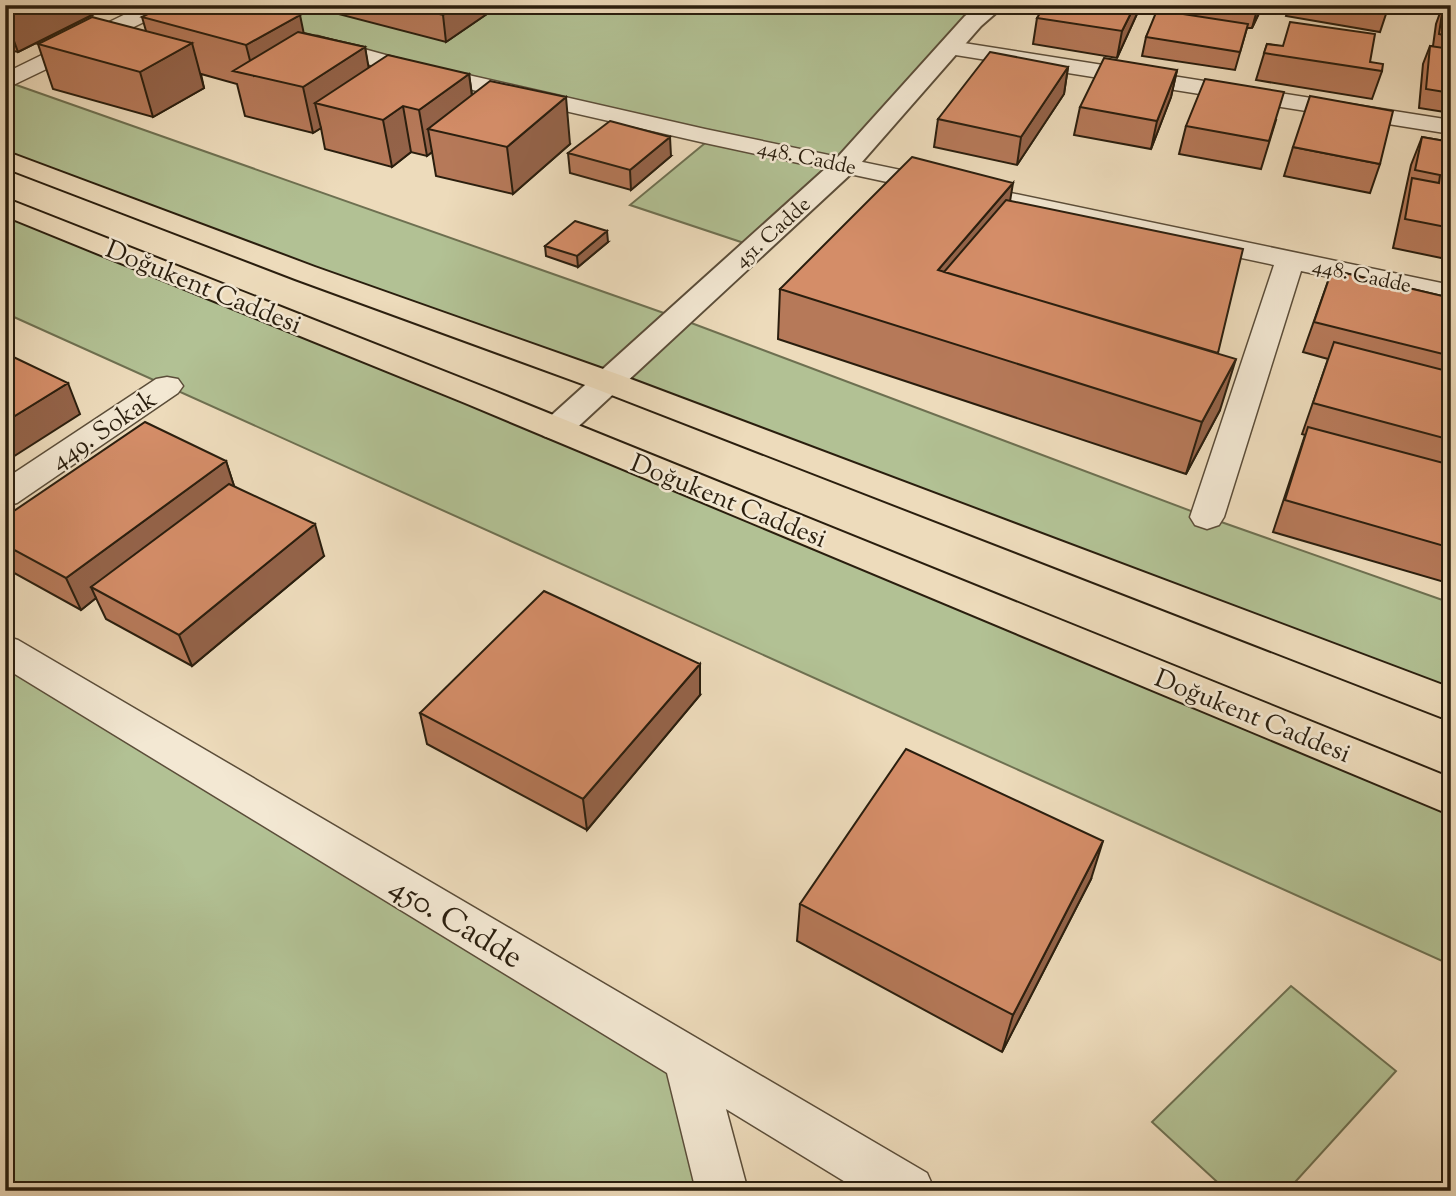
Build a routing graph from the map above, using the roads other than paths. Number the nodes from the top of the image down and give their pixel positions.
1 (994, 5) edge
2 (170, 6) edge
3 (975, 13) edge
4 (289, 36) edge
5 (951, 48) junction
6 (5, 82) edge
7 (1451, 127) edge
8 (5, 159) edge
9 (845, 165) junction
10 (5, 206) edge
11 (1290, 260) junction
12 (1451, 294) edge
13 (608, 382) junction
14 (167, 386) dead end
15 (556, 429) junction
16 (5, 495) edge
17 (1207, 517) dead end
18 (5, 650) edge
19 (1451, 705) edge
20 (1451, 797) edge
21 (688, 1060) junction
22 (722, 1191) edge
23 (909, 1191) edge

1 - 3 street, 451. Cadde
2 - 6 street
3 - 5 street, 451. Cadde
4 - 9 street, 448. Cadde
5 - 7 street
5 - 9 street, 451. Cadde
8 - 13 main road, Doğukent Caddesi
9 - 11 street, 448. Cadde
9 - 13 street, 451. Cadde
10 - 15 main road, Doğukent Caddesi
11 - 12 street, 448. Cadde
11 - 17 street
13 - 15 street, 451. Cadde
13 - 19 main road, Doğukent Caddesi
14 - 16 street, 449. Sokak
15 - 20 main road, Doğukent Caddesi
18 - 21 street, 450. Cadde
21 - 22 street
21 - 23 street, 450. Cadde

